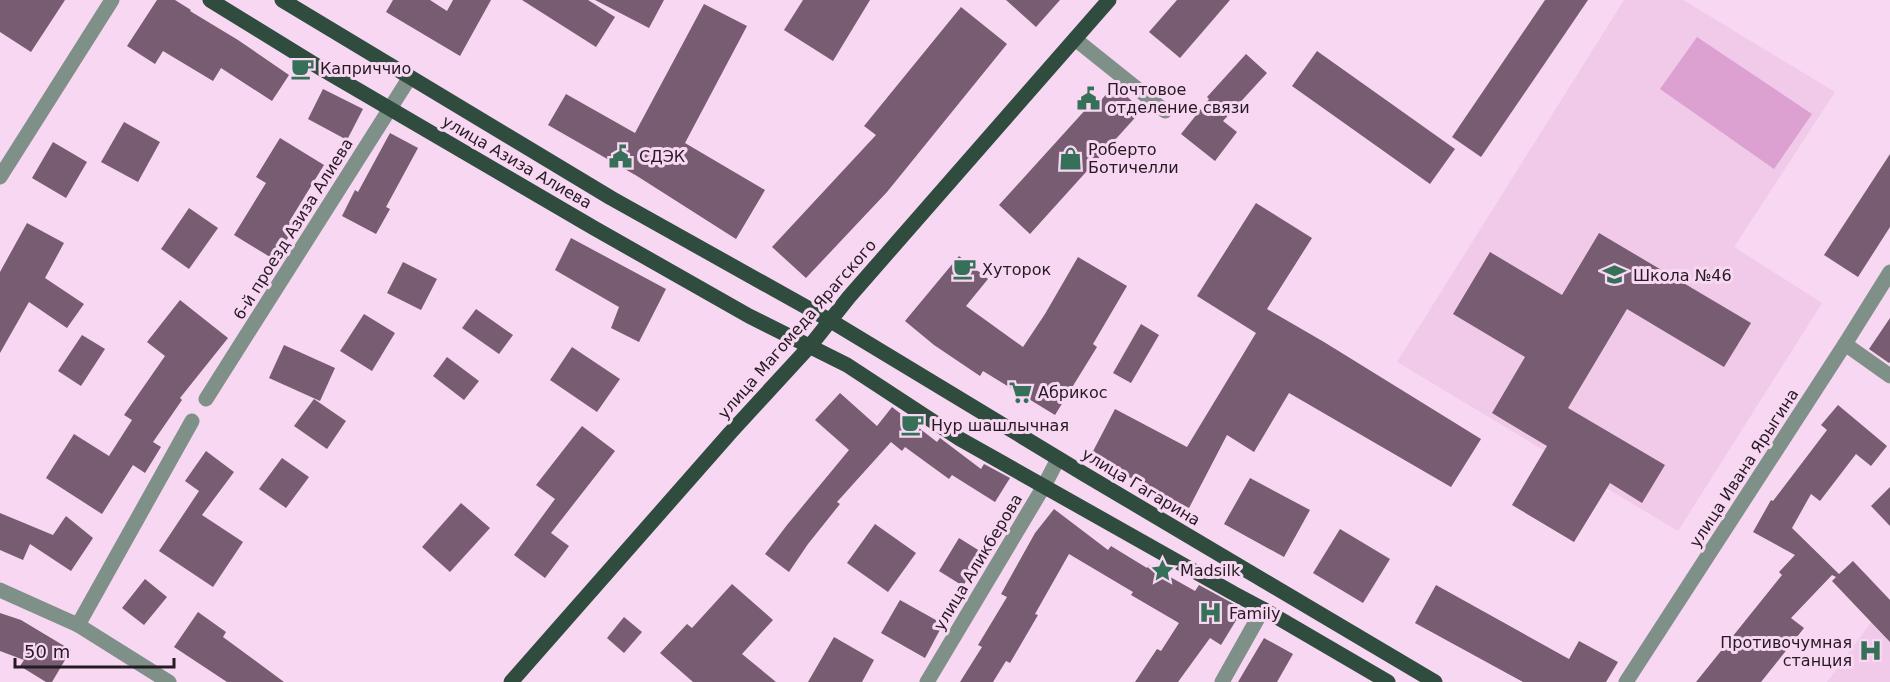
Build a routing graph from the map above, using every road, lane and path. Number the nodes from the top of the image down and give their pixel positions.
1 (112, 0) edge
2 (210, 0) edge
3 (282, 0) edge
4 (1109, 0) edge
5 (1075, 39) junction
6 (410, 77) junction
7 (391, 108) junction
8 (1165, 111) dead end
9 (0, 177) edge
10 (1890, 272) edge
11 (831, 321) junction
12 (1845, 344) junction
13 (810, 346) junction
14 (1890, 376) edge
15 (206, 399) dead end
16 (192, 421) dead end
17 (1058, 459) junction
18 (1044, 486) junction
19 (0, 590) edge
20 (1263, 609) junction
21 (78, 625) junction
22 (169, 682) edge
23 (511, 682) edge
24 (927, 682) edge
25 (1222, 682) edge
26 (1388, 682) edge
27 (1435, 682) edge
28 (1626, 682) edge

1 - 9 street
2 - 7 main road, улица Азиза Алиева
3 - 6 main road, улица Азиза Алиева
4 - 5 main road, улица Магомеда Ярагского
5 - 8 street
5 - 11 main road, улица Магомеда Ярагского
6 - 7 street, 6-й проезд Азиза Алиева
6 - 11 main road, улица Азиза Алиева
7 - 13 main road, улица Азиза Алиева
7 - 15 street, 6-й проезд Азиза Алиева
10 - 12 street, улица Ивана Ярыгина
11 - 13 main road, улица Магомеда Ярагского
11 - 17 main road, улица Гагарина
12 - 14 street
12 - 28 street, улица Ивана Ярыгина
13 - 18 main road
13 - 23 main road, улица Магомеда Ярагского
16 - 21 street
17 - 18 street, улица Аликберова
17 - 27 main road, улица Гагарина
18 - 20 main road
18 - 24 street, улица Аликберова
19 - 21 street
20 - 25 street
20 - 26 main road
21 - 22 street

